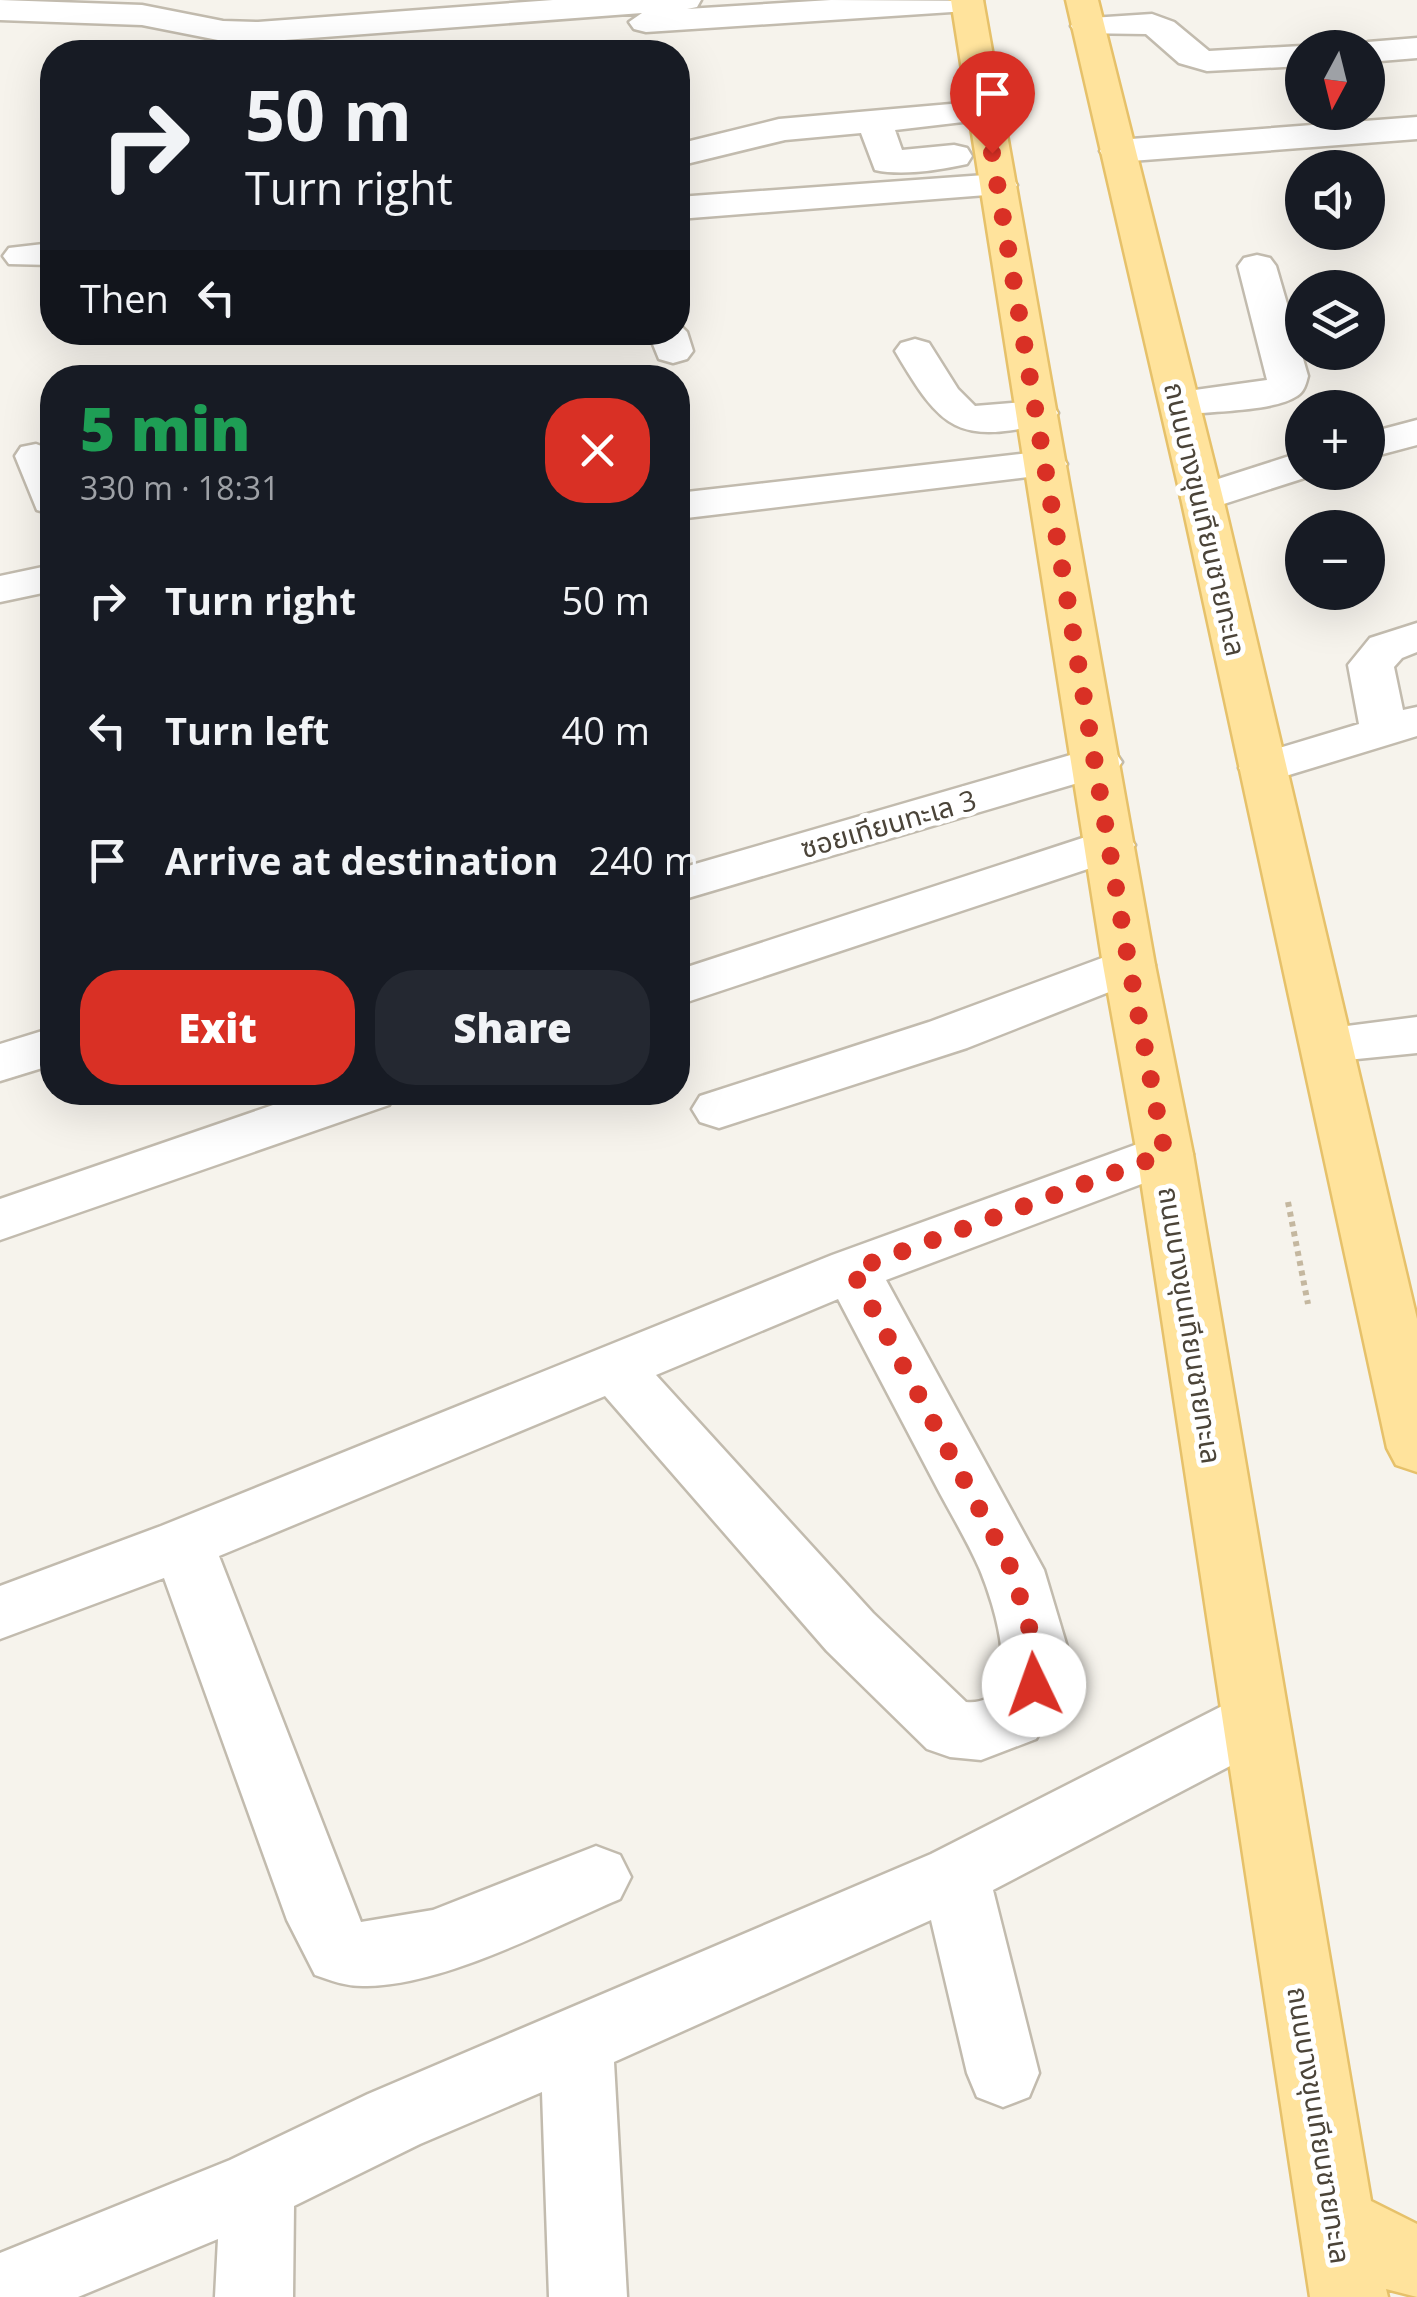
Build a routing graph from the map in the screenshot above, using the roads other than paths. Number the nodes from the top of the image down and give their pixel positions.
1 (685, 0) edge
2 (967, 0) edge
3 (0, 10) edge
4 (1085, 13) edge
5 (654, 37) edge
6 (504, 40) edge
7 (1417, 48) edge
8 (1385, 51) edge
9 (1285, 57) edge
10 (875, 121) junction
11 (1417, 128) edge
12 (992, 150) junction
13 (1118, 151) junction
14 (690, 153) edge
15 (888, 162) junction
16 (690, 171) edge
17 (690, 206) edge
18 (1257, 266) dead end
19 (915, 351) dead end
20 (1180, 402) junction
21 (1417, 432) edge
22 (1042, 439) junction
23 (1385, 441) edge
24 (36, 456) dead end
25 (40, 467) edge
26 (1285, 471) edge
27 (1202, 498) junction
28 (690, 504) edge
29 (40, 581) edge
30 (0, 589) edge
31 (40, 619) edge
32 (0, 628) edge
33 (1417, 637) edge
34 (1400, 726) edge
35 (1098, 762) junction
36 (1264, 768) junction
37 (1110, 845) junction
38 (690, 881) edge
39 (1129, 965) junction
40 (690, 984) edge
41 (1417, 1034) edge
42 (1327, 1044) junction
43 (40, 1050) edge
44 (0, 1063) edge
45 (332, 1105) edge
46 (720, 1109) dead end
47 (1165, 1154) junction
48 (0, 1220) edge
49 (852, 1270) junction
50 (1398, 1282) edge
51 (614, 1368) junction
52 (1417, 1448) edge
53 (184, 1544) junction
54 (0, 1613) edge
55 (1254, 1722) junction
56 (955, 1876) junction
57 (596, 1877) dead end
58 (577, 2043) junction
59 (1003, 2073) dead end
60 (257, 2186) junction
61 (1336, 2223) junction
62 (1417, 2264) edge
63 (0, 2291) edge
64 (254, 2297) edge
65 (588, 2297) edge
66 (1349, 2297) edge

1 - 3 street
2 - 5 street
2 - 12 main road, ถนนบางขุนเทียนชายทะเล
4 - 9 street
4 - 13 main road, ถนนบางขุนเทียนชายทะเล
5 - 6 street
7 - 8 street
10 - 12 street
10 - 14 street
10 - 15 street
11 - 13 street
12 - 15 street
12 - 17 street
12 - 22 main road, ถนนบางขุนเทียนชายทะเล
13 - 20 main road, ถนนบางขุนเทียนชายทะเล
15 - 16 street
18 - 20 street
19 - 22 street
20 - 27 main road, ถนนบางขุนเทียนชายทะเล
21 - 23 street
22 - 28 street
22 - 35 main road, ถนนบางขุนเทียนชายทะเล
24 - 25 street
26 - 27 street
27 - 36 main road, ถนนบางขุนเทียนชายทะเล
29 - 30 street
31 - 32 street
33 - 34 street
34 - 36 street
35 - 37 main road, ถนนบางขุนเทียนชายทะเล
35 - 38 street, ซอยเทียนทะเล 3
36 - 42 main road, ถนนบางขุนเทียนชายทะเล
37 - 39 main road, ถนนบางขุนเทียนชายทะเล
37 - 40 street
39 - 46 street
39 - 47 main road, ถนนบางขุนเทียนชายทะเล
41 - 42 street
42 - 50 main road, ถนนบางขุนเทียนชายทะเล
43 - 44 street
45 - 48 street
47 - 49 street
47 - 55 main road, ถนนบางขุนเทียนชายทะเล
49 - 51 street
49 - 51 street
50 - 52 main road, ถนนบางขุนเทียนชายทะเล
51 - 53 street
53 - 54 street
53 - 57 street
55 - 56 street
55 - 61 main road, ถนนบางขุนเทียนชายทะเล
56 - 58 street
56 - 59 street
58 - 60 street
58 - 65 street
60 - 63 street
60 - 64 street
61 - 62 main road
61 - 66 main road, ถนนบางขุนเทียนชายทะเล

